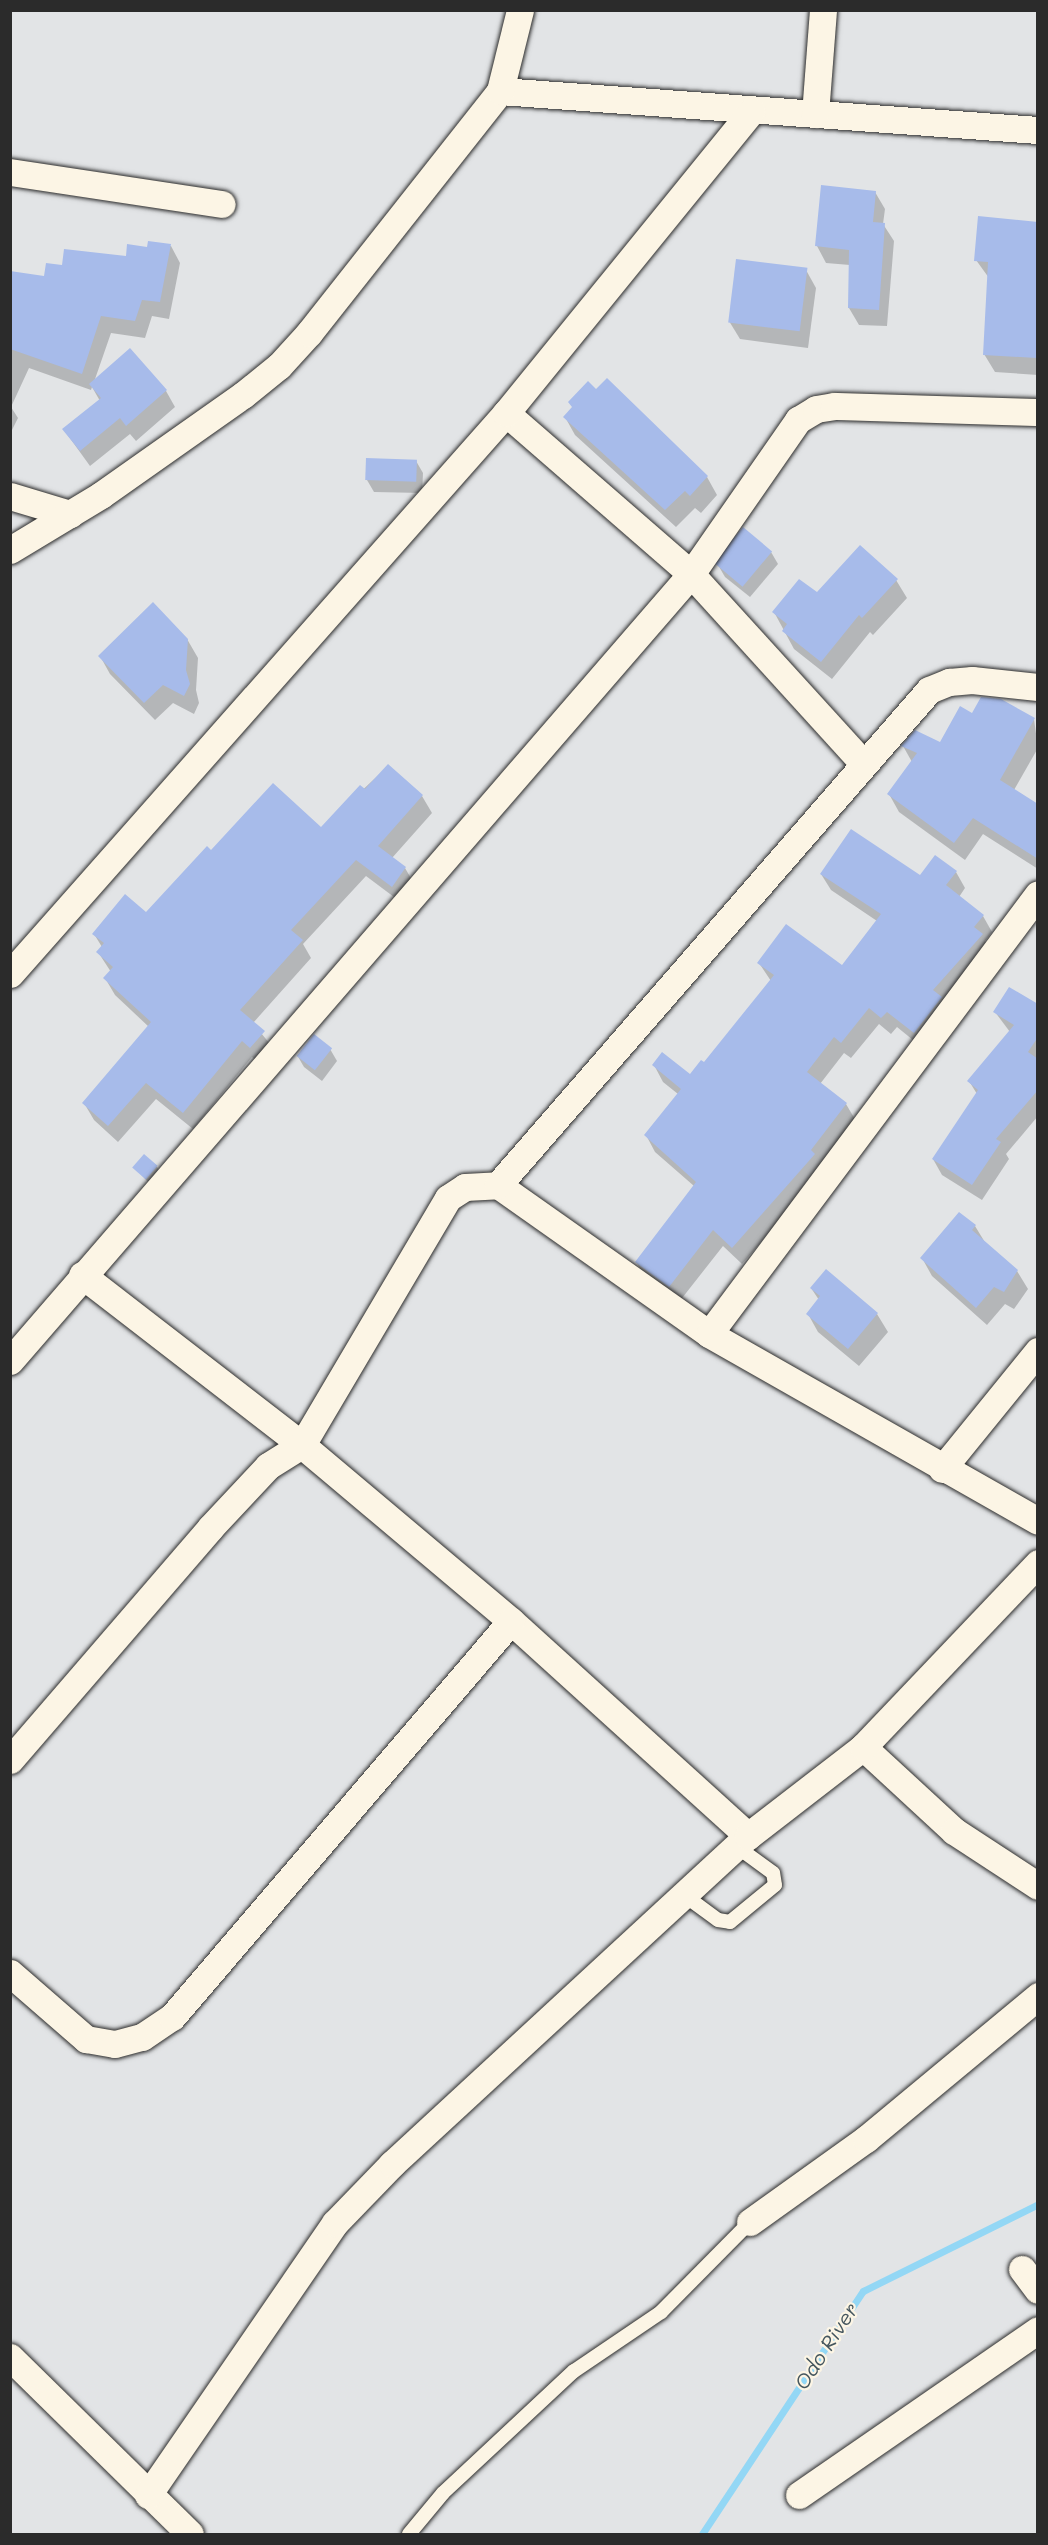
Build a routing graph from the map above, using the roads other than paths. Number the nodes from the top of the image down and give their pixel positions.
1 (520, 10) edge
2 (823, 10) edge
3 (500, 91) junction
4 (751, 111) junction
5 (815, 114) junction
6 (1038, 130) edge
7 (10, 172) edge
8 (222, 204) dead end
9 (1038, 412) edge
10 (506, 413) junction
11 (10, 496) edge
12 (70, 514) junction
13 (10, 550) edge
14 (691, 574) junction
15 (1038, 687) edge
16 (863, 763) junction
17 (1038, 894) edge
18 (10, 974) edge
19 (498, 1185) junction
20 (82, 1275) junction
21 (710, 1334) junction
22 (15, 1346) edge
23 (1038, 1351) edge
24 (302, 1445) junction
25 (942, 1469) junction
26 (1038, 1521) edge
27 (1038, 1563) edge
28 (511, 1621) junction
29 (863, 1747) junction
30 (10, 1760) edge
31 (742, 1841) junction
32 (1038, 1886) edge
33 (684, 1895) junction
34 (10, 1973) edge
35 (1038, 1996) edge
36 (750, 2222) joint
37 (1038, 2330) edge
38 (10, 2357) edge
39 (148, 2494) junction
40 (799, 2495) dead end
41 (190, 2535) edge
42 (409, 2535) edge

1 - 3 street
2 - 5 street
3 - 4 street
3 - 12 street
4 - 5 street
4 - 10 street
5 - 6 street
7 - 8 street
9 - 14 street
10 - 14 street
10 - 18 street
11 - 12 street
12 - 13 street
14 - 16 street
14 - 20 street
15 - 16 street
16 - 19 street
17 - 21 street
19 - 21 street
19 - 24 street
20 - 22 street
20 - 24 street
21 - 25 street
23 - 25 street
24 - 28 street
24 - 30 street
25 - 26 street
27 - 29 street
28 - 31 street
28 - 34 street
29 - 31 street
29 - 32 street
31 - 33 street
31 - 33 lane
33 - 39 street
35 - 36 street
36 - 42 lane
37 - 40 street
38 - 39 street
39 - 41 street

